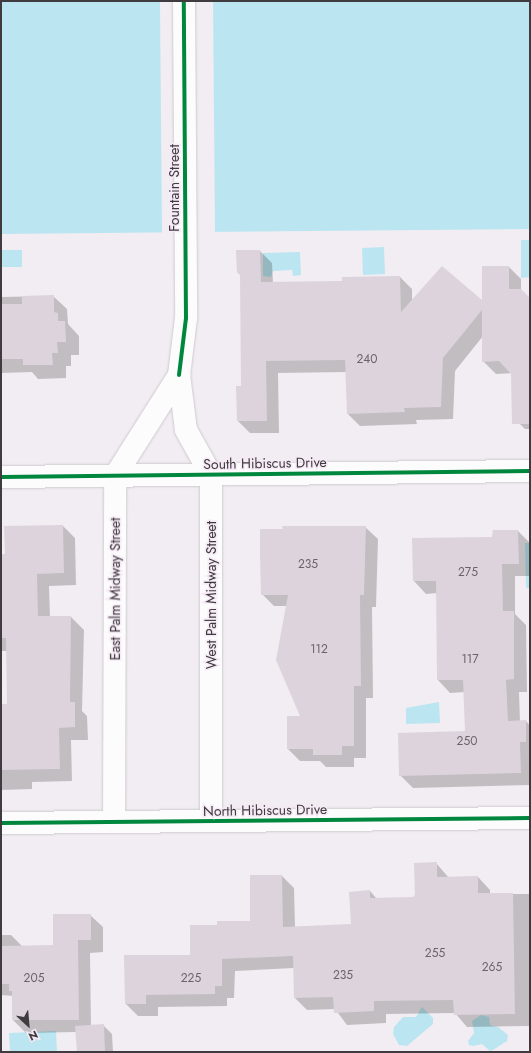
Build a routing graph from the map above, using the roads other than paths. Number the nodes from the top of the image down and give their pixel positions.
1 (184, 1) edge
2 (179, 375) junction
3 (530, 471) edge
4 (210, 475) junction
5 (115, 476) junction
6 (1, 477) edge
7 (530, 818) edge
8 (211, 821) junction
9 (114, 822) junction
10 (1, 823) edge

1 - 2 street, Fountain Street
2 - 4 street, West Palm Midway Street
2 - 5 street
3 - 4 street, South Hibiscus Drive
4 - 5 street, South Hibiscus Drive
4 - 8 street, West Palm Midway Street
5 - 6 street, South Hibiscus Drive
5 - 9 street, East Palm Midway Street
7 - 8 street, North Hibiscus Drive
8 - 9 street, North Hibiscus Drive
9 - 10 street, North Hibiscus Drive

